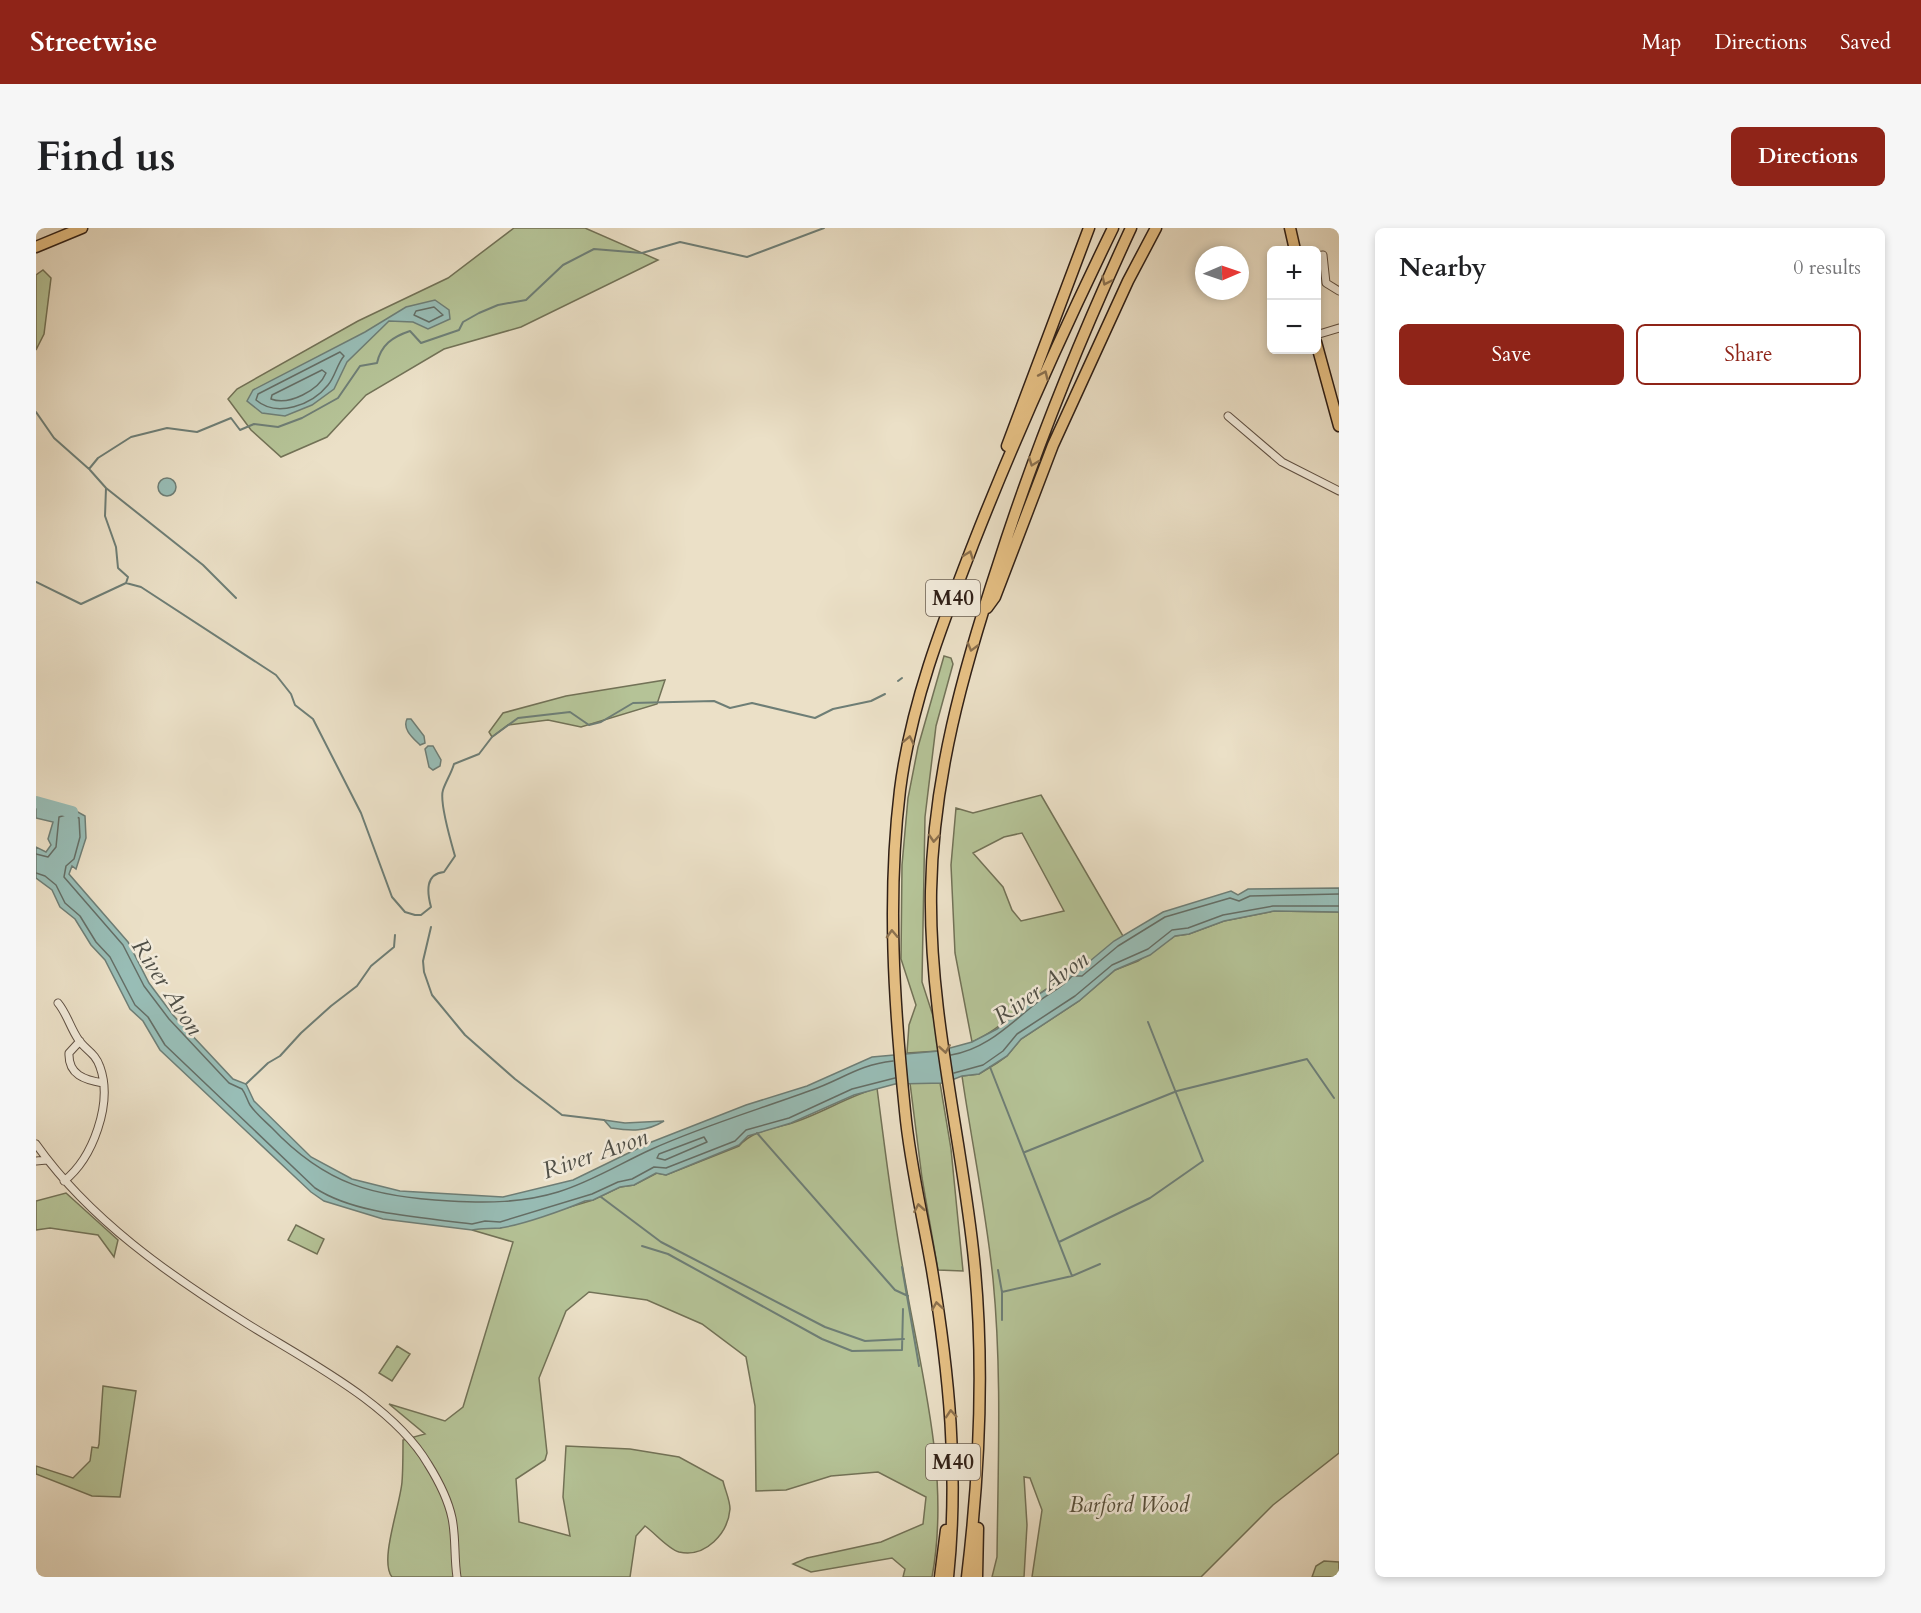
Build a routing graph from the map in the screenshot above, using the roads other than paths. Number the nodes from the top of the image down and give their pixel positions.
1 (82, 228) edge
2 (1089, 228) edge
3 (1113, 228) edge
4 (1131, 228) edge
5 (1156, 228) edge
6 (1290, 228) edge
7 (1294, 246) edge
8 (36, 247) edge
9 (1321, 260) edge
10 (1339, 291) edge
11 (1339, 328) edge
12 (1321, 333) edge
13 (1320, 354) edge
14 (1228, 416) dead end
15 (1339, 426) edge
16 (996, 487) junction
17 (1339, 491) edge
18 (980, 618) junction
19 (58, 1003) dead end
20 (80, 1041) junction
21 (103, 1083) junction
22 (36, 1144) edge
23 (47, 1160) junction
24 (36, 1161) edge
25 (64, 1180) junction
26 (977, 1489) junction
27 (953, 1497) junction
28 (457, 1577) edge
29 (940, 1577) edge
30 (948, 1577) edge
31 (967, 1577) edge
32 (977, 1577) edge

1 - 8 highway
2 - 16 highway, M40
16 -> 3 highway, M40
4 -> 18 highway, M40
5 - 18 highway, M40
6 - 7 highway
9 - 10 street
11 - 12 street
13 - 15 highway
14 - 17 street
27 -> 16 highway, M40
18 -> 26 highway, M40
19 - 20 street
20 - 21 street
20 - 21 street
21 - 25 street
22 - 23 street
23 - 24 street
23 - 25 street
25 - 28 street
26 - 31 highway, M40
26 - 32 highway, M40
27 - 29 highway, M40
27 - 30 highway, M40

